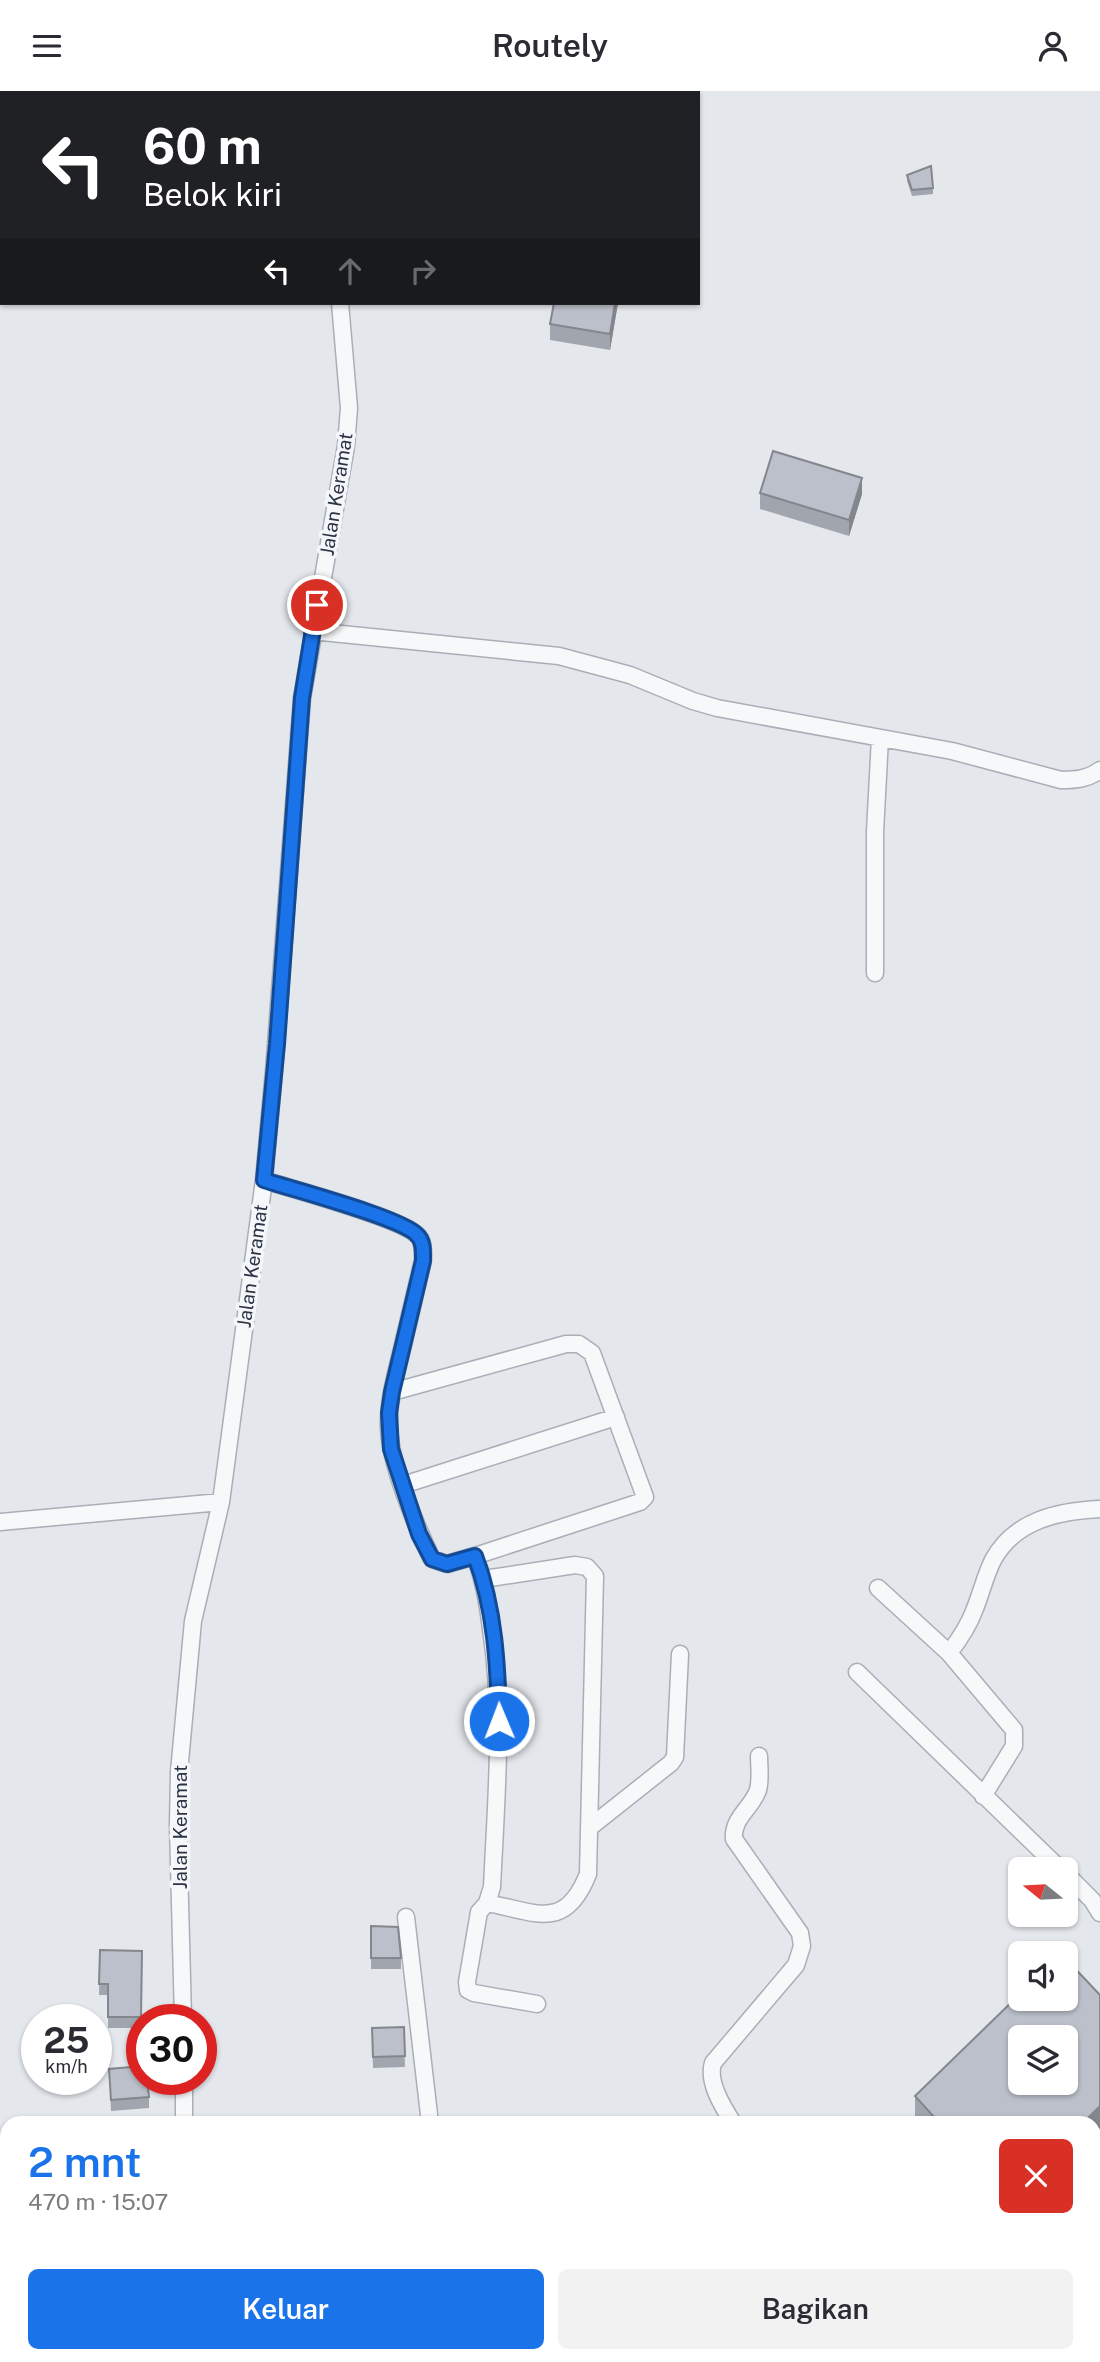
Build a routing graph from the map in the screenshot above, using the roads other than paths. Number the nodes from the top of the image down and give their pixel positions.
1 (341, 305) edge
2 (312, 631) junction
3 (880, 738) junction
4 (1100, 770) edge
5 (875, 973) dead end
6 (264, 1180) junction
7 (392, 1392) junction
8 (616, 1417) junction
9 (403, 1485) junction
10 (221, 1502) junction
11 (1100, 1509) edge
12 (0, 1522) edge
13 (475, 1556) junction
14 (484, 1579) junction
15 (878, 1588) dead end
16 (949, 1653) junction
17 (680, 1654) dead end
18 (857, 1672) dead end
19 (759, 1756) dead end
20 (983, 1796) junction
21 (589, 1828) junction
22 (1047, 1857) edge
23 (1078, 1886) edge
24 (486, 1903) junction
25 (1100, 1913) edge
26 (406, 1917) dead end
27 (183, 2004) edge
28 (537, 2004) dead end
29 (184, 2095) edge
30 (184, 2116) edge
31 (429, 2116) edge
32 (730, 2116) edge

1 - 2 street, Jalan Keramat
2 - 3 street
2 - 6 street, Jalan Keramat
3 - 4 street
3 - 5 street
6 - 7 street
6 - 10 street, Jalan Keramat
7 - 8 street
7 - 9 street
8 - 9 street
8 - 13 street
9 - 13 street
10 - 12 street
10 - 27 street, Jalan Keramat
11 - 16 street
13 - 14 street
14 - 21 street
14 - 24 street
15 - 16 street
16 - 20 street
17 - 21 street
18 - 20 street
19 - 32 street
20 - 22 street
21 - 24 street
23 - 25 street
24 - 28 street
26 - 31 street
29 - 30 street

